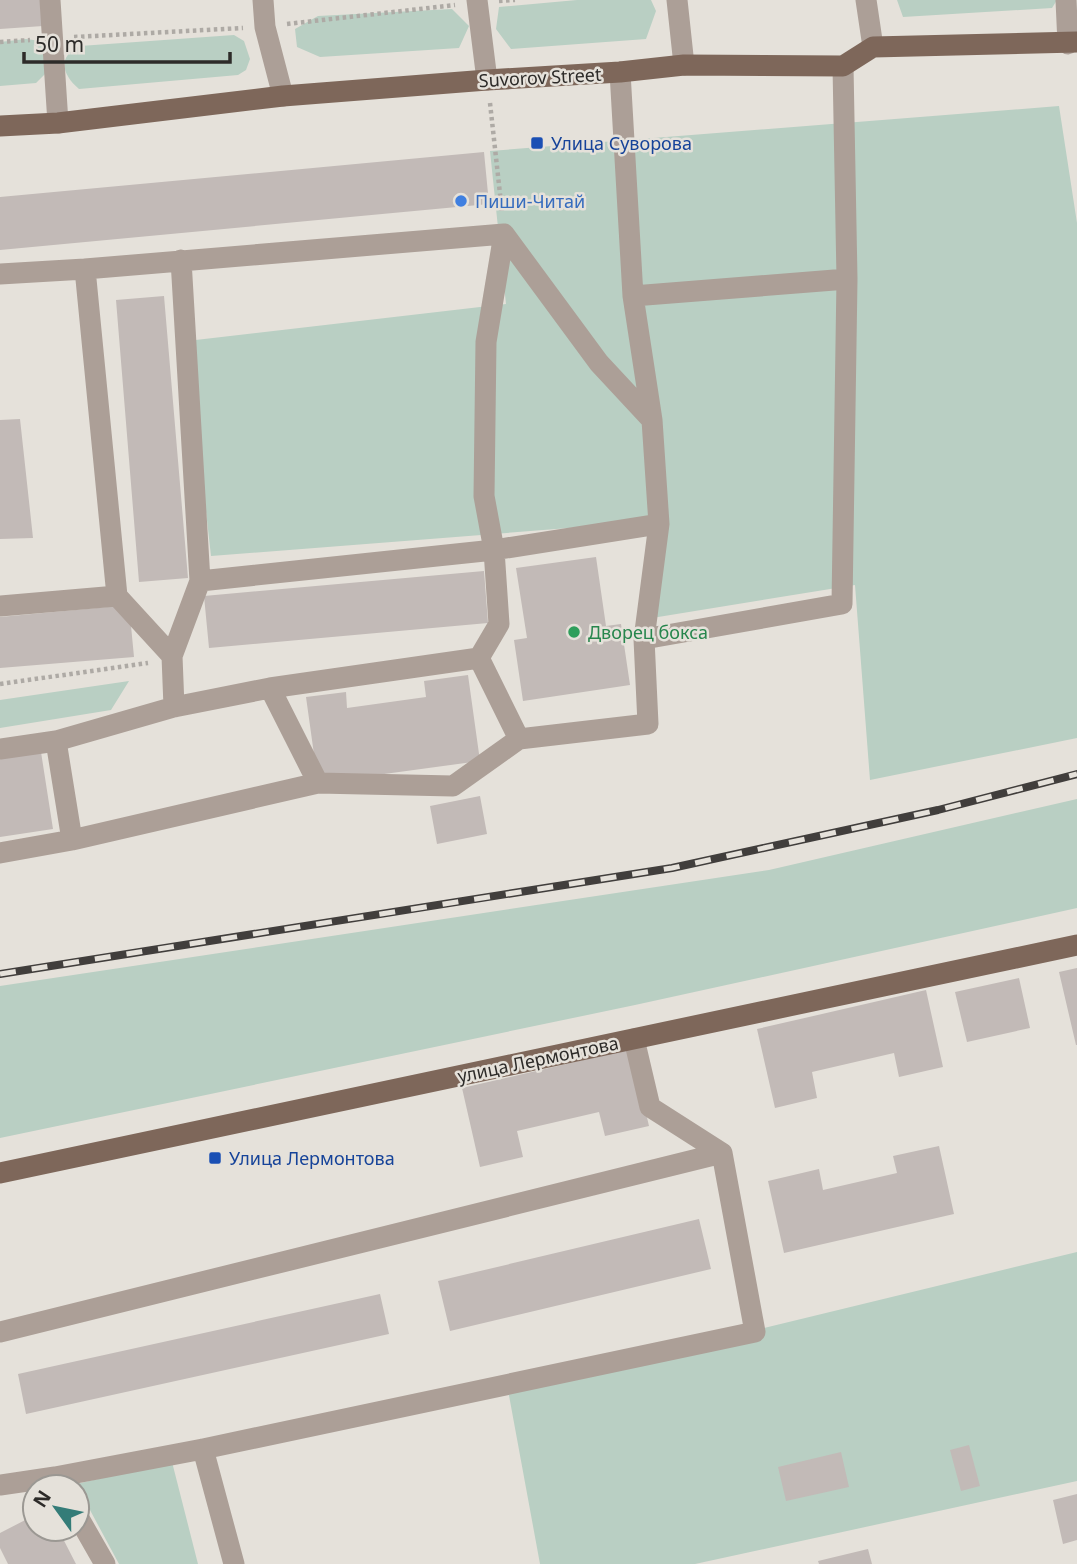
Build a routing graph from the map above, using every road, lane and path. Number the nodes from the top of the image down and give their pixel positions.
1 (50, 0) edge
2 (263, 0) edge
3 (477, 0) edge
4 (677, 0) edge
5 (866, 0) edge
6 (1066, 0) edge
7 (1072, 43) edge
8 (873, 47) junction
9 (684, 65) junction
10 (843, 66) junction
11 (620, 72) junction
12 (487, 80) junction
13 (283, 96) junction
14 (58, 123) junction
15 (0, 126) edge
16 (504, 234) junction
17 (181, 260) junction
18 (85, 269) junction
19 (0, 274) edge
20 (847, 279) junction
21 (633, 296) junction
22 (652, 421) junction
23 (659, 524) junction
24 (494, 550) junction
25 (200, 581) junction
26 (117, 596) junction
27 (0, 606) edge
28 (644, 639) junction
29 (172, 656) junction
30 (479, 658) junction
31 (0, 684) edge
32 (270, 688) junction
33 (174, 707) junction
34 (519, 739) junction
35 (56, 741) junction
36 (0, 749) edge
37 (318, 783) junction
38 (72, 840) junction
39 (0, 853) edge
40 (1077, 945) edge
41 (634, 1039) junction
42 (722, 1153) junction
43 (0, 1173) edge
44 (0, 1332) edge
45 (203, 1449) junction
46 (91, 1474) edge
47 (21, 1484) edge
48 (0, 1485) edge
49 (91, 1540) edge
50 (105, 1564) edge
51 (234, 1564) edge

1 - 14 lane
2 - 13 lane
3 - 12 lane
4 - 9 lane
5 - 8 lane
6 - 7 lane
7 - 8 main road
8 - 10 main road
9 - 10 main road, Suvorov Street
9 - 11 main road, Suvorov Street
10 - 20 lane
11 - 12 main road, Suvorov Street
11 - 21 lane
12 - 13 main road, Suvorov Street
12 - 16 path
13 - 14 main road, Suvorov Street
14 - 15 main road, Suvorov Street
16 - 17 lane
16 - 22 lane
16 - 24 lane
17 - 18 lane
17 - 25 lane
18 - 19 lane
18 - 26 lane
20 - 21 lane
20 - 28 lane
21 - 22 lane
22 - 23 lane
23 - 24 lane
23 - 28 lane
24 - 25 lane
24 - 30 lane
25 - 29 lane
26 - 27 lane
26 - 29 lane
28 - 34 lane
29 - 31 path
29 - 33 lane
30 - 32 lane
30 - 34 lane
32 - 33 lane
32 - 37 lane
33 - 35 lane
34 - 37 lane
35 - 36 lane
35 - 38 lane
37 - 38 lane
38 - 39 lane
40 - 41 main road, улица Лермонтова
41 - 42 lane
41 - 43 main road, улица Лермонтова
42 - 44 lane
42 - 45 lane
45 - 46 lane
45 - 51 lane
47 - 48 lane
49 - 50 lane

